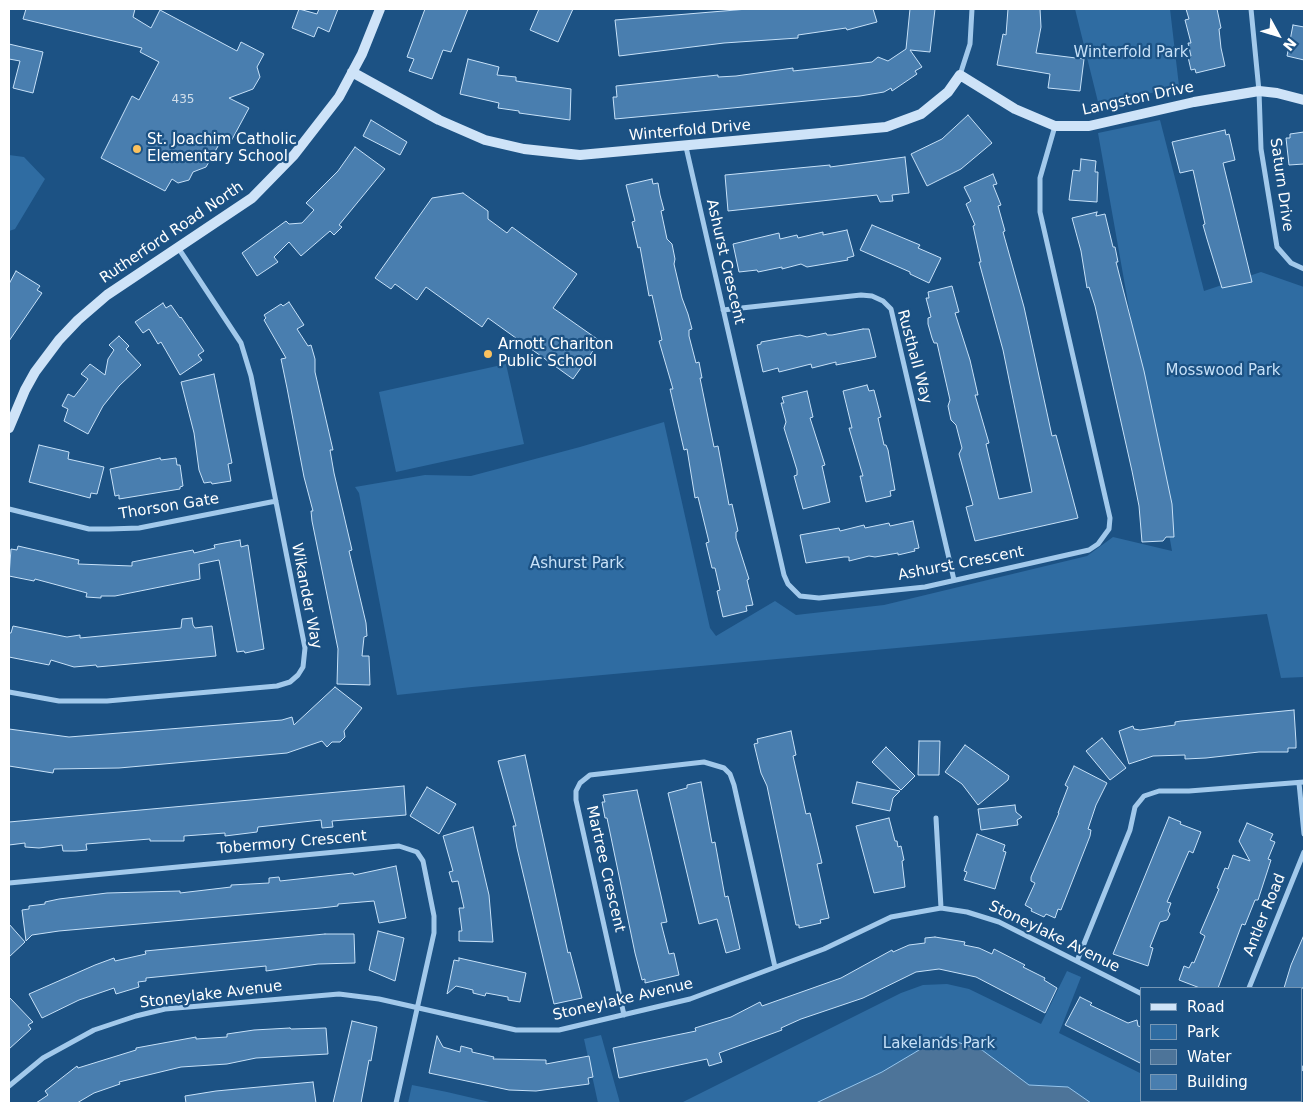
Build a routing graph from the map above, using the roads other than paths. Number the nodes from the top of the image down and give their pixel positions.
1 (380, 9) edge
2 (972, 9) edge
3 (1251, 9) edge
4 (352, 72) junction
5 (960, 75) junction
6 (1259, 91) junction
7 (1304, 100) edge
8 (1056, 126) junction
9 (686, 147) junction
10 (179, 249) junction
11 (1304, 269) edge
12 (723, 310) junction
13 (9, 428) edge
14 (276, 501) junction
15 (9, 509) edge
16 (954, 580) junction
17 (9, 692) edge
18 (1301, 783) edge
19 (936, 818) dead end
20 (1304, 834) edge
21 (1304, 852) edge
22 (9, 883) edge
23 (941, 908) junction
24 (1077, 961) junction
25 (775, 968) junction
26 (1249, 987) edge
27 (1140, 993) edge
28 (418, 1008) junction
29 (624, 1015) junction
30 (10, 1082) edge
31 (396, 1103) edge

1 - 4 street, Rutherford Road North
2 - 5 street, Winterfold Drive
3 - 6 street, Saturn Drive
4 - 9 street, Winterfold Drive
4 - 10 street, Rutherford Road North
5 - 8 street, Langston Drive
5 - 9 street, Winterfold Drive
6 - 7 street, Langston Drive
6 - 8 street, Langston Drive
6 - 11 street, Saturn Drive
8 - 16 street, Ashurst Crescent
9 - 12 street, Ashurst Crescent
10 - 13 street, Rutherford Road North
10 - 14 street, Wikander Way
12 - 16 street, Rusthall Way
12 - 16 street, Ashurst Crescent
14 - 15 street, Thorson Gate
14 - 17 street, Wikander Way
18 - 20 street
18 - 24 street
19 - 23 street
21 - 26 street, Antler Road
22 - 28 street, Tobermory Crescent
23 - 24 street, Stoneylake Avenue
23 - 25 street, Stoneylake Avenue
24 - 27 street, Stoneylake Avenue
25 - 29 street, Stoneylake Avenue
25 - 29 street, Martree Crescent
28 - 29 street, Stoneylake Avenue
28 - 30 street, Stoneylake Avenue
28 - 31 street, Tobermory Crescent

